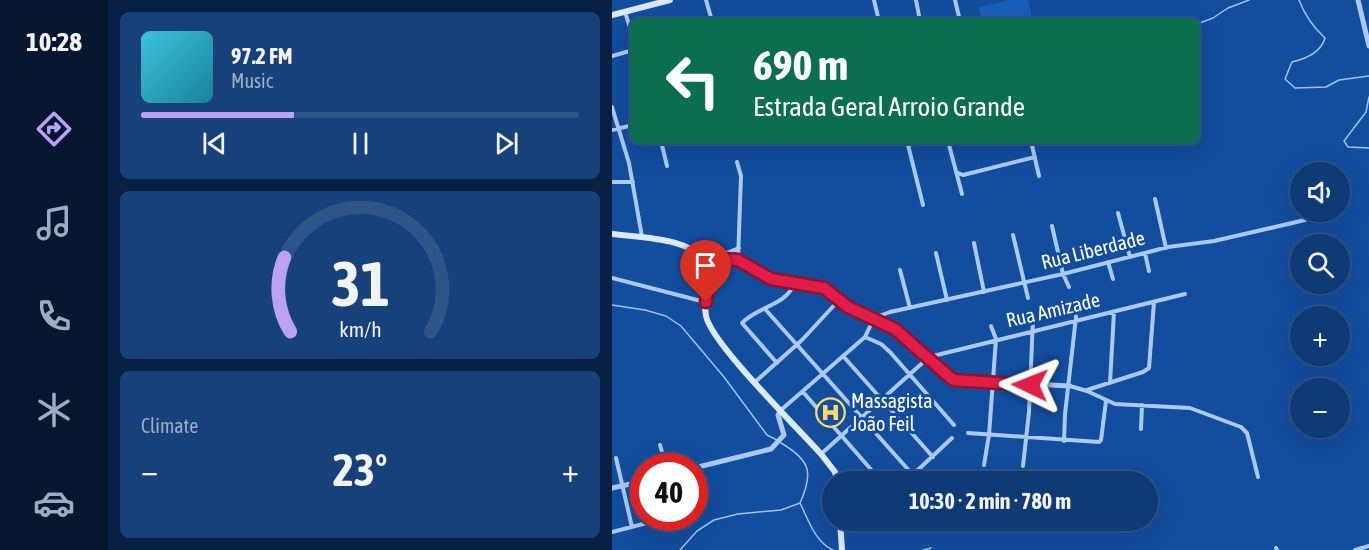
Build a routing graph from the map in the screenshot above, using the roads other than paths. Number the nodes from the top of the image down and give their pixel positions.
1 (670, 0) edge
2 (706, 0) edge
3 (874, 0) edge
4 (916, 0) edge
5 (955, 0) edge
6 (1358, 0) edge
7 (647, 3) edge
8 (625, 12) junction
9 (612, 15) edge
10 (711, 18) edge
11 (878, 18) edge
12 (919, 18) edge
13 (959, 18) edge
14 (630, 28) edge
15 (1369, 46) edge
16 (630, 51) edge
17 (612, 56) edge
18 (612, 107) edge
19 (630, 126) edge
20 (618, 129) junction
21 (612, 130) edge
22 (662, 144) edge
23 (907, 144) edge
24 (949, 144) edge
25 (1032, 144) edge
26 (1035, 158) junction
27 (737, 162) dead end
28 (667, 166) dead end
29 (956, 172) junction
30 (1039, 176) dead end
31 (612, 182) edge
32 (633, 182) junction
33 (962, 194) dead end
34 (1155, 199) dead end
35 (923, 205) dead end
36 (1118, 213) dead end
37 (1296, 222) edge
38 (1052, 226) dead end
39 (612, 234) edge
40 (1013, 235) dead end
41 (643, 239) junction
42 (975, 243) dead end
43 (739, 248) junction
44 (1166, 248) junction
45 (936, 253) dead end
46 (1145, 253) junction
47 (1131, 257) junction
48 (708, 258) junction
49 (738, 260) junction
50 (1108, 262) junction
51 (900, 270) dead end
52 (1149, 271) dead end
53 (1063, 274) junction
54 (612, 278) edge
55 (1113, 279) dead end
56 (795, 282) junction
57 (1024, 283) junction
58 (1069, 287) dead end
59 (984, 292) junction
60 (1185, 294) dead end
61 (1029, 298) dead end
62 (838, 300) junction
63 (947, 300) junction
64 (706, 302) junction
65 (1154, 302) junction
66 (1075, 305) dead end
67 (910, 308) junction
68 (765, 309) junction
69 (1114, 312) junction
70 (874, 318) junction
71 (1034, 319) dead end
72 (1076, 320) junction
73 (991, 326) dead end
74 (1034, 330) junction
75 (865, 337) junction
76 (996, 339) junction
77 (797, 345) junction
78 (843, 356) junction
79 (929, 357) junction
80 (777, 363) junction
81 (823, 373) junction
82 (910, 374) junction
83 (755, 382) junction
84 (1110, 382) junction
85 (992, 383) junction
86 (1030, 385) junction
87 (1070, 386) junction
88 (1087, 391) junction
89 (803, 392) junction
90 (883, 400) junction
91 (1106, 401) junction
92 (1142, 405) junction
93 (781, 410) junction
94 (863, 418) junction
95 (954, 425) dead end
96 (1141, 429) dead end
97 (968, 433) dead end
98 (989, 435) junction
99 (842, 436) junction
100 (952, 438) dead end
101 (1026, 438) junction
102 (1064, 441) junction
103 (660, 445) dead end
104 (662, 453) edge
105 (821, 454) junction
106 (933, 457) junction
107 (616, 458) dead end
108 (708, 465) edge
109 (984, 465) dead end
110 (1023, 466) dead end
111 (834, 471) edge
112 (872, 471) edge
113 (909, 471) edge
114 (917, 471) edge
115 (1258, 477) dead end
116 (630, 484) edge
117 (622, 486) junction
118 (612, 488) edge
119 (630, 518) edge
120 (630, 527) edge
121 (841, 531) edge
122 (612, 532) edge
123 (1369, 546) edge
124 (842, 550) edge
125 (1355, 550) edge

1 - 7 main road
2 - 10 street
3 - 11 street
4 - 12 street
5 - 13 street
6 - 15 street
7 - 8 main road
8 - 9 main road
8 - 14 street
16 - 17 street
18 - 20 street
19 - 20 street
20 - 21 street
20 - 32 street
22 - 28 street
23 - 35 street
24 - 29 street
25 - 26 street
26 - 29 street
26 - 30 street
27 - 43 street
29 - 33 street
31 - 32 street
32 - 41 street
34 - 44 street
36 - 47 street
37 - 44 street, Rua Liberdade
38 - 53 street
39 - 41 main road
40 - 57 street
41 - 48 main road
42 - 59 street
43 - 48 street
43 - 49 street
44 - 46 street, Rua Liberdade
45 - 63 street
46 - 47 street, Rua Liberdade
46 - 52 street
47 - 50 street, Rua Liberdade
48 - 49 street
48 - 64 main road
49 - 56 street
50 - 53 street, Rua Liberdade
50 - 55 street
51 - 67 street
53 - 57 street, Rua Liberdade
53 - 58 street
54 - 64 street
56 - 62 street
56 - 68 street
57 - 59 street, Rua Liberdade
57 - 61 street
59 - 63 street, Rua Liberdade
60 - 65 street, Rua Amizade
62 - 70 street
62 - 77 street
63 - 67 street, Rua Liberdade
64 - 83 main road
65 - 69 street, Rua Amizade
65 - 84 street
66 - 72 street
67 - 70 street, Rua Liberdade
68 - 77 street
68 - 80 street
69 - 72 street, Rua Amizade
69 - 84 street
70 - 75 street
70 - 79 street
71 - 74 street
72 - 74 street, Rua Amizade
72 - 87 street
73 - 76 street
74 - 76 street, Rua Amizade
74 - 86 street
75 - 78 street
75 - 82 street
76 - 79 street, Rua Amizade
76 - 85 street
77 - 80 street
77 - 81 street
78 - 81 street
78 - 90 street
79 - 82 street
79 - 85 street
80 - 83 street
81 - 89 street
81 - 94 street
82 - 90 street
82 - 95 street
83 - 93 main road
84 - 88 street
85 - 86 street
85 - 98 street
86 - 87 street
86 - 101 street
87 - 88 street
87 - 102 street
88 - 91 street
89 - 93 street
89 - 99 street
90 - 94 street
90 - 106 street
91 - 92 street
91 - 102 street
92 - 96 street
92 - 115 street
93 - 105 main road
93 - 108 street
94 - 99 street
94 - 113 street
97 - 98 street
98 - 101 street
98 - 109 street
99 - 105 street
99 - 112 street
100 - 106 street
101 - 102 street
101 - 110 street
103 - 104 street
105 - 111 main road
106 - 114 street
107 - 117 street
116 - 117 street
117 - 118 street
117 - 119 street
120 - 122 street
121 - 124 main road
123 - 125 street

